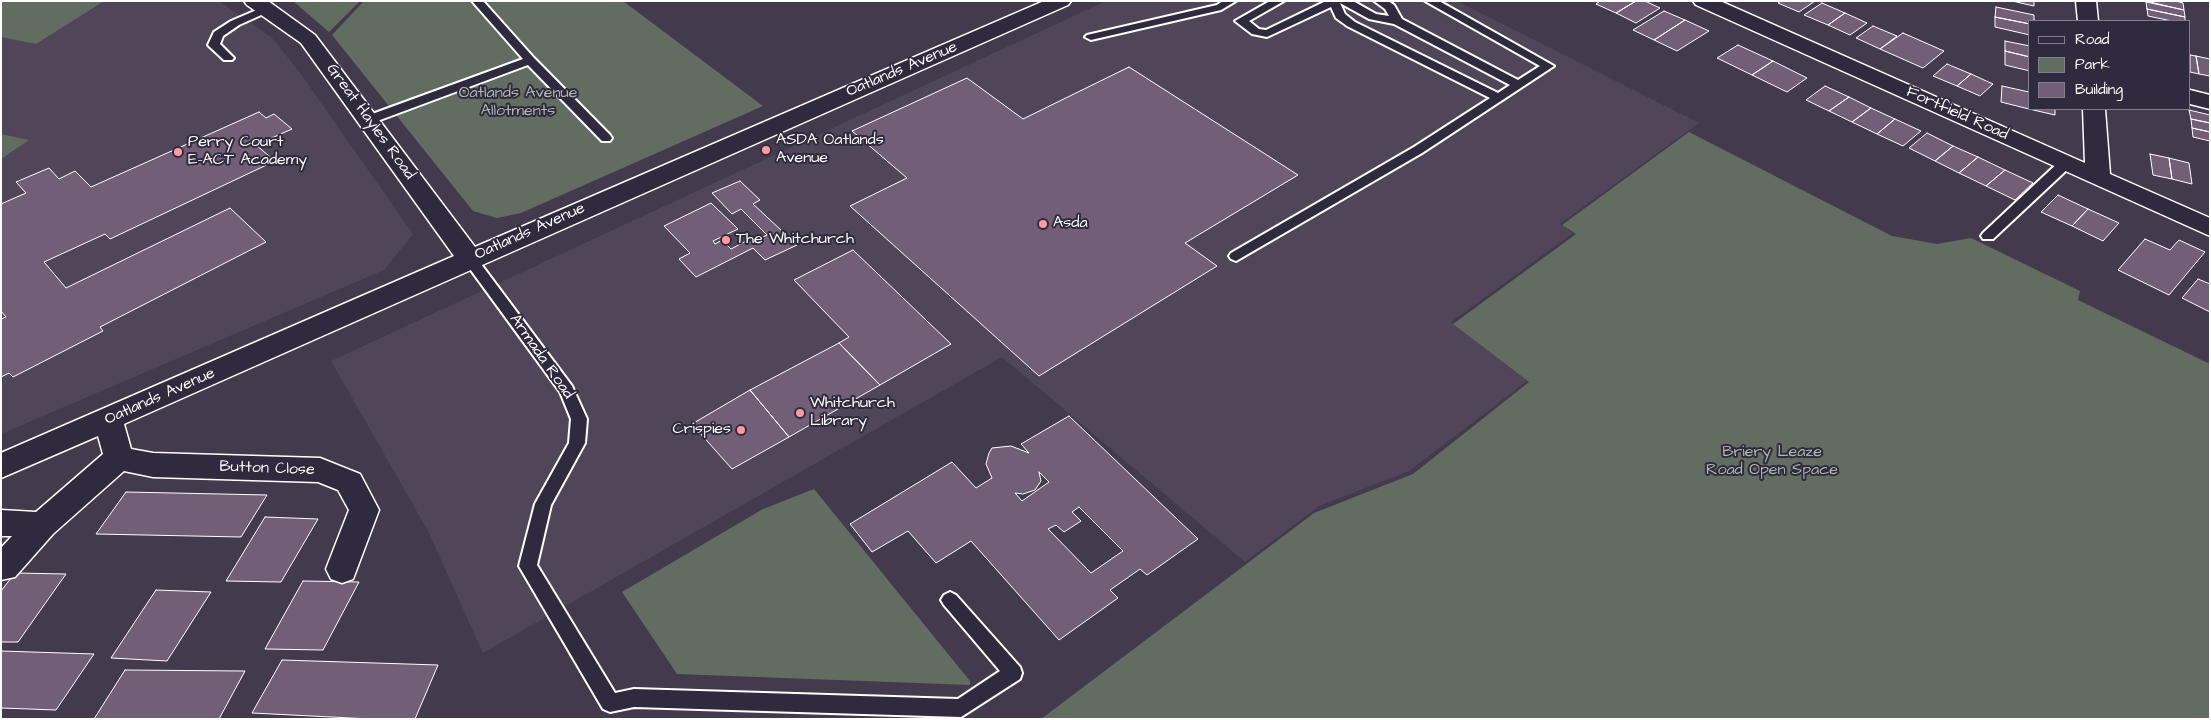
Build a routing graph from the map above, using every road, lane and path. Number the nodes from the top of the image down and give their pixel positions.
1 (477, 1) edge
2 (1061, 1) edge
3 (1231, 1) edge
4 (1279, 1) edge
5 (1379, 1) edge
6 (1430, 1) edge
7 (1704, 1) edge
8 (2086, 1) edge
9 (1337, 2) edge
10 (260, 5) edge
11 (2088, 20) edge
12 (1397, 21) junction
13 (1091, 37) dead end
14 (228, 58) dead end
15 (530, 60) junction
16 (1519, 85) junction
17 (2191, 97) edge
18 (1498, 98) junction
19 (2210, 102) edge
20 (2094, 110) edge
21 (368, 120) junction
22 (606, 138) dead end
23 (2066, 163) junction
24 (2098, 178) junction
25 (2210, 228) edge
26 (1988, 236) dead end
27 (1236, 256) dead end
28 (470, 259) junction
29 (108, 420) junction
30 (119, 458) junction
31 (1, 466) edge
32 (1, 523) edge
33 (42, 525) junction
34 (4, 567) dead end
35 (342, 569) dead end
36 (950, 600) dead end

1 - 15 lane
2 - 28 street, Oatlands Avenue
3 - 13 lane
4 - 9 lane
5 - 12 lane
6 - 16 lane
7 - 23 street, Fortfield Road
8 - 11 street
9 - 12 lane
9 - 18 lane
10 - 14 lane
10 - 21 street, Great Hayles Road
12 - 16 lane
15 - 21 lane
15 - 22 lane
16 - 18 lane
17 - 19 street
18 - 27 lane
20 - 24 street
21 - 28 street, Great Hayles Road
23 - 24 street, Fortfield Road
23 - 26 lane
24 - 25 street, Fortfield Road
28 - 29 street, Oatlands Avenue
28 - 36 lane, Armada Road
29 - 30 street
29 - 31 street, Oatlands Avenue
30 - 33 street
30 - 35 street, Button Close
32 - 33 street
33 - 34 street

